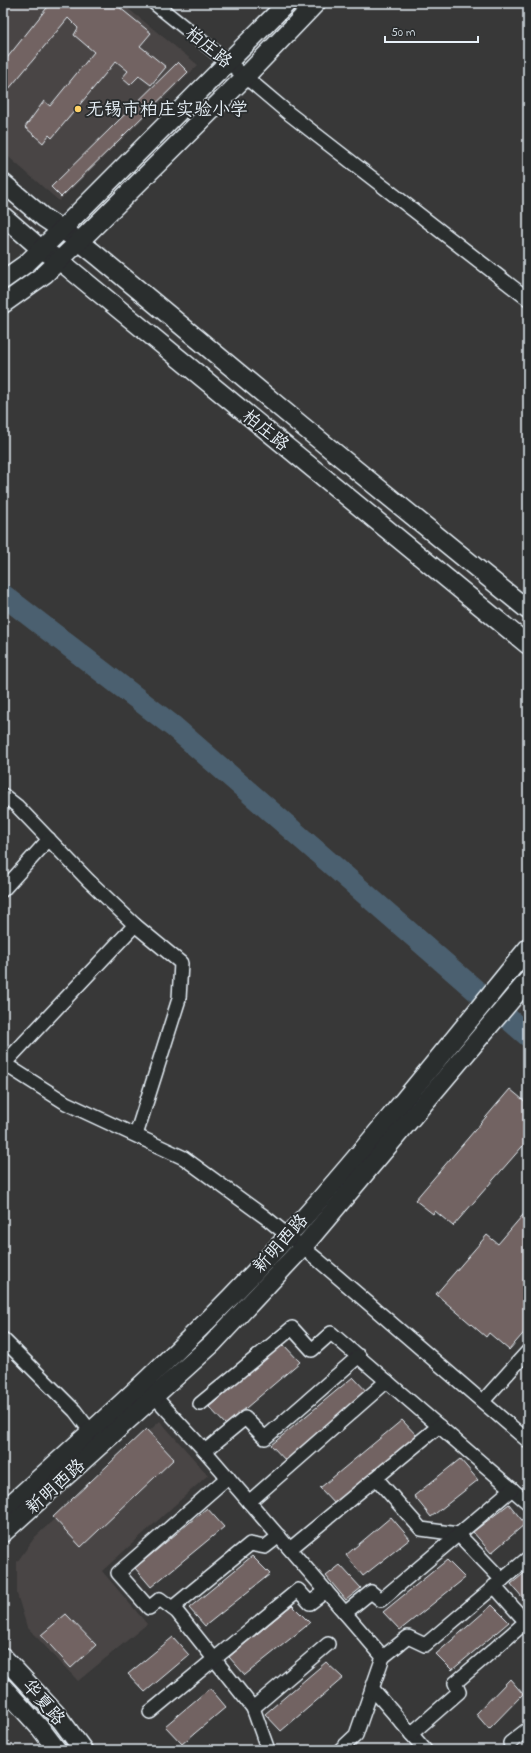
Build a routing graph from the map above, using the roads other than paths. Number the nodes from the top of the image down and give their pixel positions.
1 (154, 3) edge
2 (287, 3) edge
3 (316, 3) edge
4 (229, 63) junction
5 (245, 77) junction
6 (3, 183) edge
7 (3, 216) edge
8 (62, 230) junction
9 (79, 241) junction
10 (41, 249) junction
11 (59, 260) junction
12 (3, 280) edge
13 (528, 299) edge
14 (3, 304) edge
15 (528, 610) edge
16 (528, 645) edge
17 (3, 795) edge
18 (49, 839) junction
19 (3, 890) edge
20 (134, 925) junction
21 (528, 948) edge
22 (523, 986) edge
23 (4, 1064) edge
24 (136, 1135) junction
25 (287, 1237) junction
26 (302, 1248) junction
27 (3, 1339) edge
28 (528, 1350) edge
29 (359, 1356) junction
30 (387, 1381) junction
31 (155, 1397) junction
32 (483, 1401) junction
33 (200, 1404) dead end
34 (439, 1426) junction
35 (92, 1432) junction
36 (528, 1441) edge
37 (205, 1451) junction
38 (228, 1477) junction
39 (376, 1478) junction
40 (512, 1489) junction
41 (249, 1502) junction
42 (528, 1503) edge
43 (3, 1511) edge
44 (3, 1533) edge
45 (458, 1534) junction
46 (279, 1536) junction
47 (290, 1549) junction
48 (528, 1558) edge
49 (498, 1583) junction
50 (326, 1591) junction
51 (172, 1608) junction
52 (345, 1613) junction
53 (527, 1621) edge
54 (328, 1644) dead end
55 (3, 1657) edge
56 (383, 1657) junction
57 (3, 1687) edge
58 (372, 1688) junction
59 (253, 1708) junction
60 (150, 1712) dead end
61 (528, 1729) edge
62 (411, 1734) junction
63 (510, 1744) dead end
64 (57, 1750) edge
65 (83, 1750) edge
66 (268, 1750) edge
67 (340, 1750) edge
68 (425, 1750) edge

1 - 4 street, 柏庄路
2 - 4 street
3 - 5 street
4 - 5 street, 柏庄路
4 - 8 street
5 - 9 street
5 - 13 street, 柏庄路
6 - 8 street, 柏庄路
7 - 10 street, 柏庄路
8 - 9 street, 柏庄路
8 - 10 street
9 - 11 street
9 - 15 street, 柏庄路
10 - 11 street, 柏庄路
10 - 12 street
11 - 14 street
11 - 16 street, 柏庄路
17 - 18 street
18 - 19 street
18 - 20 street
20 - 23 street
20 - 24 street
21 - 25 street, 新明西路
22 - 26 street, 新明西路
23 - 24 street
24 - 25 street
25 - 26 street
25 - 35 street, 新明西路
26 - 31 street, 新明西路
26 - 32 street
27 - 35 street
28 - 32 street
29 - 30 street
29 - 33 street
29 - 37 street
30 - 34 street
30 - 41 street
31 - 37 street
31 - 44 street, 新明西路
32 - 36 street
34 - 39 street
34 - 40 street
35 - 43 street, 新明西路
37 - 38 street
38 - 41 street
38 - 51 street
39 - 45 street
39 - 47 street
40 - 42 street
40 - 45 street
41 - 46 street
45 - 49 street
45 - 52 street
46 - 47 street
46 - 51 street
47 - 50 street
48 - 49 street
49 - 53 street
49 - 56 street
50 - 52 street
50 - 60 street
51 - 59 street
52 - 56 street
53 - 62 street
54 - 59 street
55 - 65 street, 华夏路
56 - 58 street
57 - 64 street, 华夏路
58 - 62 street
58 - 67 street
59 - 66 street
61 - 63 street
62 - 68 street

